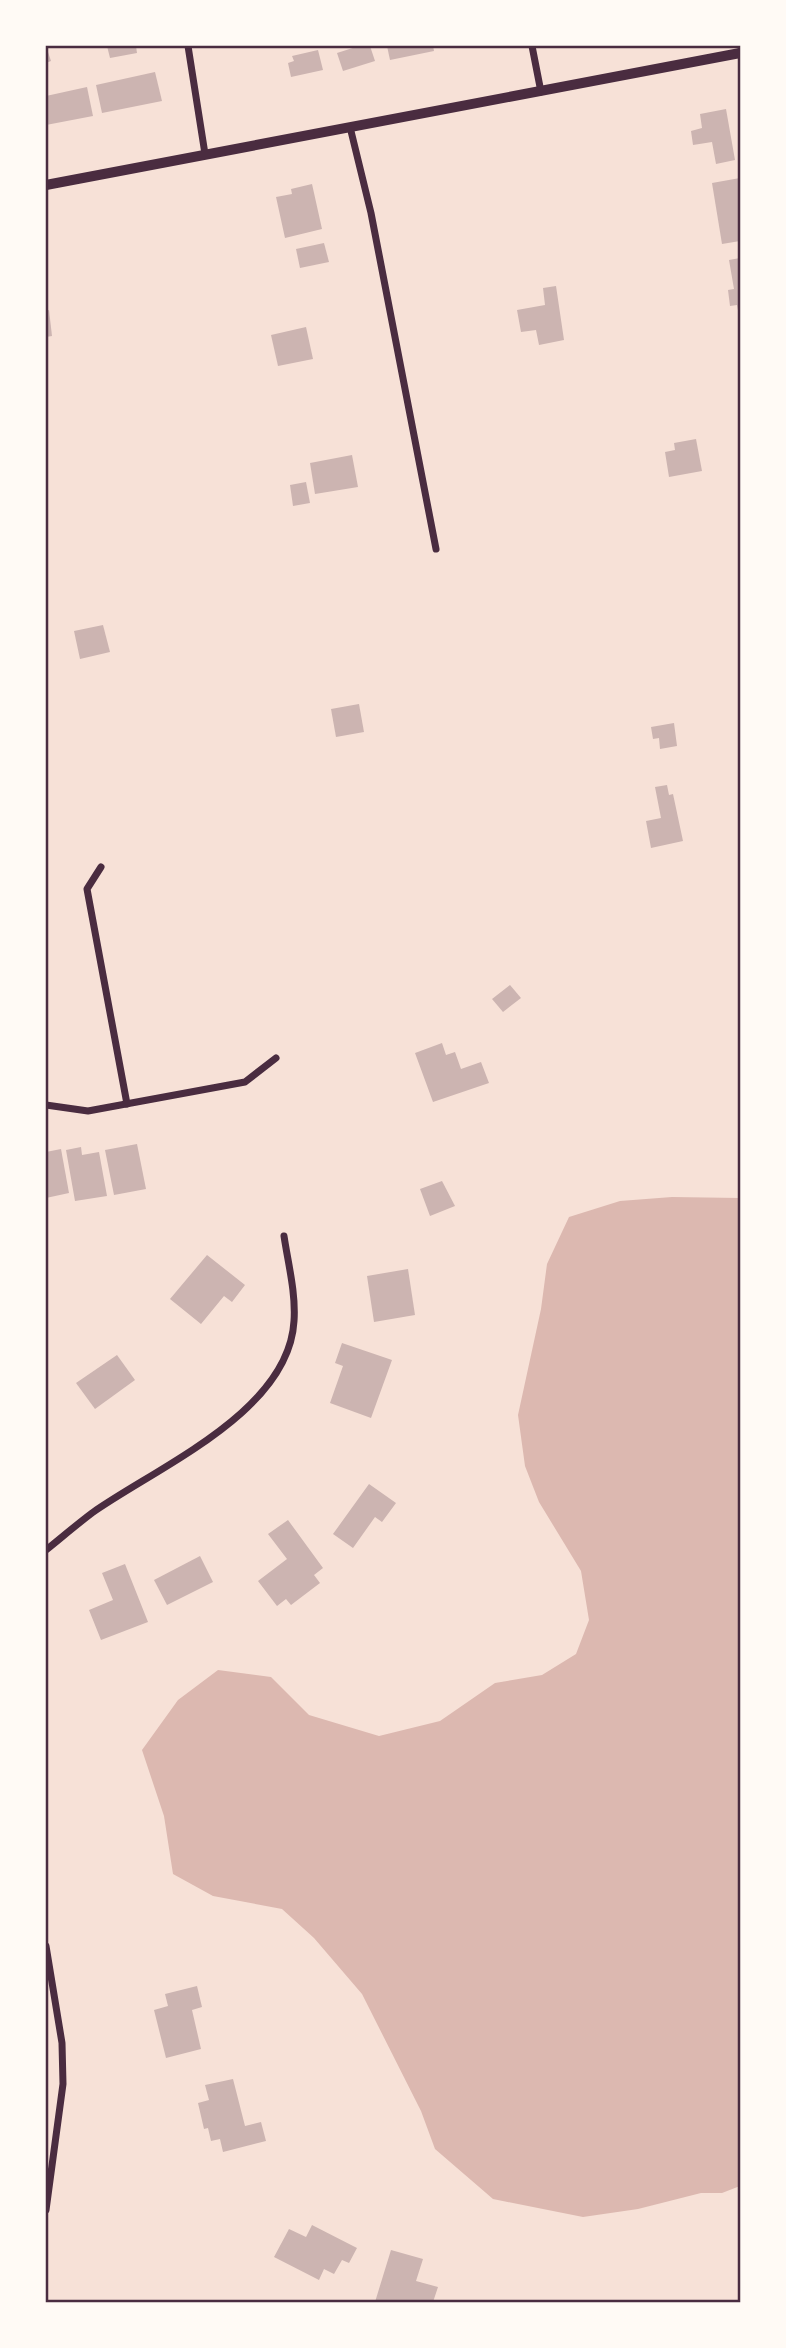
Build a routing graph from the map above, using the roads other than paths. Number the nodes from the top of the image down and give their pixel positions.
1 (188, 46) edge
2 (531, 46) edge
3 (740, 53) edge
4 (541, 92) junction
5 (350, 127) junction
6 (205, 154) junction
7 (46, 185) edge
8 (436, 549) dead end
9 (101, 867) dead end
10 (276, 1058) dead end
11 (127, 1104) junction
12 (46, 1105) edge
13 (284, 1236) dead end
14 (46, 1550) edge
15 (46, 1946) edge
16 (46, 2210) edge

1 - 6 street
2 - 4 street
3 - 4 street
4 - 5 street
5 - 6 street
5 - 8 street
6 - 7 street
9 - 11 street
10 - 11 street
11 - 12 street
13 - 14 street
15 - 16 street

